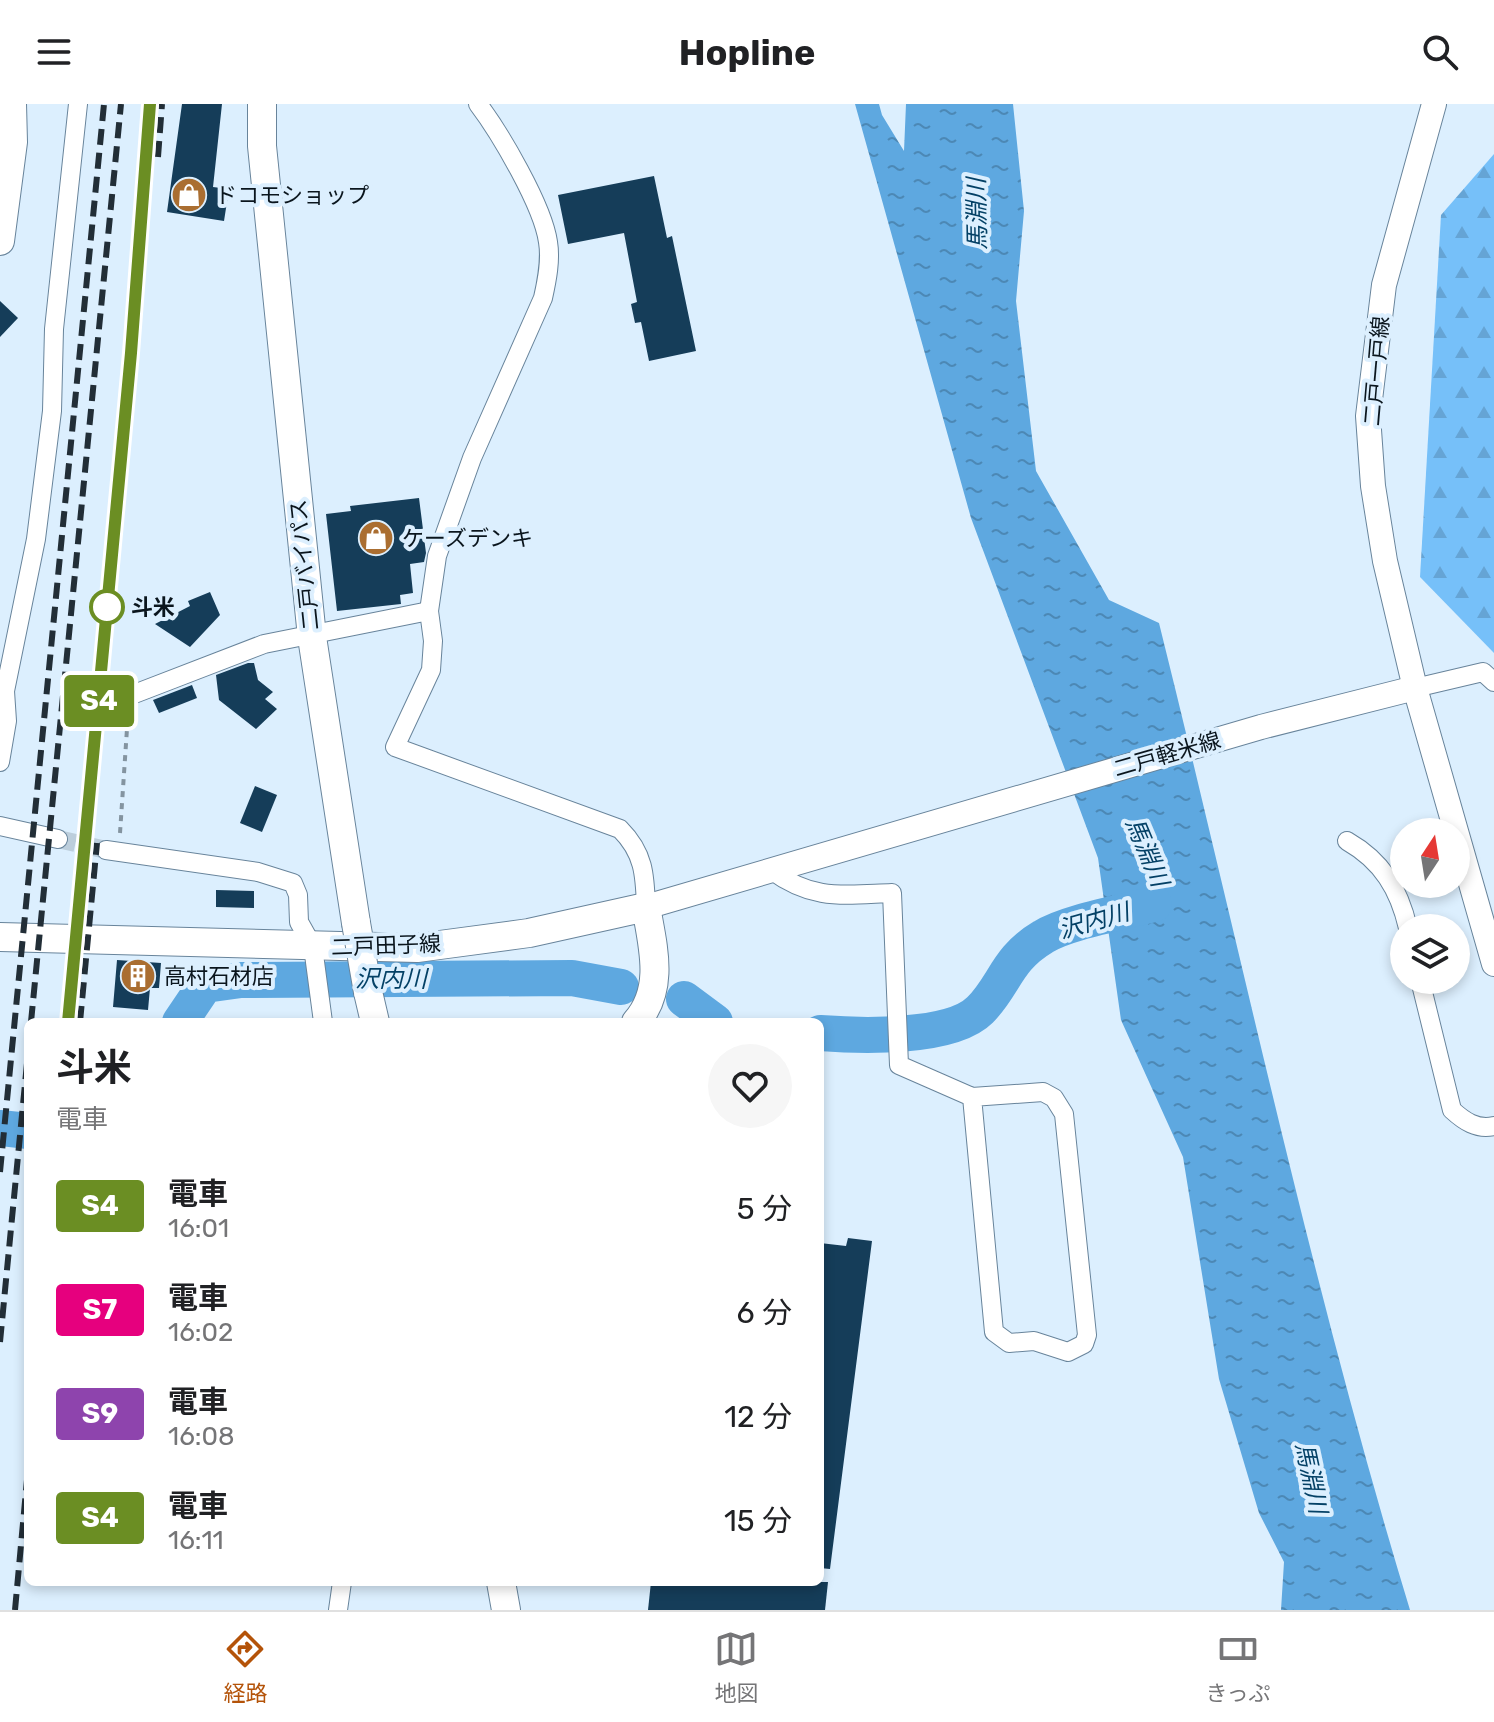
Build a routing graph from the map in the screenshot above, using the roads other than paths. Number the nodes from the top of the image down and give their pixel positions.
1 (12, 104) edge
2 (78, 104) edge
3 (262, 104) edge
4 (478, 104) edge
5 (1434, 104) edge
6 (0, 241) edge
7 (429, 611) junction
8 (312, 637) junction
9 (1494, 682) edge
10 (1415, 688) junction
11 (3, 691) edge
12 (129, 696) road end
13 (0, 762) edge
14 (0, 826) edge
15 (58, 839) tunnel mouth
16 (1347, 841) dead end
17 (113, 851) tunnel mouth
18 (771, 870) junction
19 (646, 907) junction
20 (1405, 914) edge
21 (0, 937) edge
22 (313, 947) junction
23 (1494, 964) edge
24 (1423, 994) edge
25 (322, 1018) edge
26 (374, 1018) edge
27 (639, 1018) edge
28 (972, 1097) junction
29 (1494, 1126) edge
30 (341, 1586) edge
31 (502, 1586) edge
32 (338, 1610) edge
33 (506, 1610) edge

1 - 6 main road
2 - 11 street
3 - 8 main road, 二戸バイパス
4 - 7 street
5 - 10 main road, 二戸一戸線
7 - 8 street
7 - 19 street
8 - 12 street
8 - 26 main road, 二戸バイパス, bridge
9 - 10 street
10 - 18 main road, 二戸軽米線
10 - 23 main road
11 - 13 street
14 - 15 street
16 - 20 street
17 - 22 street
18 - 19 main road, 二戸軽米線
18 - 28 street
19 - 22 main road, 二戸田子線
19 - 27 main road
21 - 22 main road, 二戸田子線
22 - 25 street
24 - 29 street
28 - 28 street
30 - 32 street
31 - 33 main road

